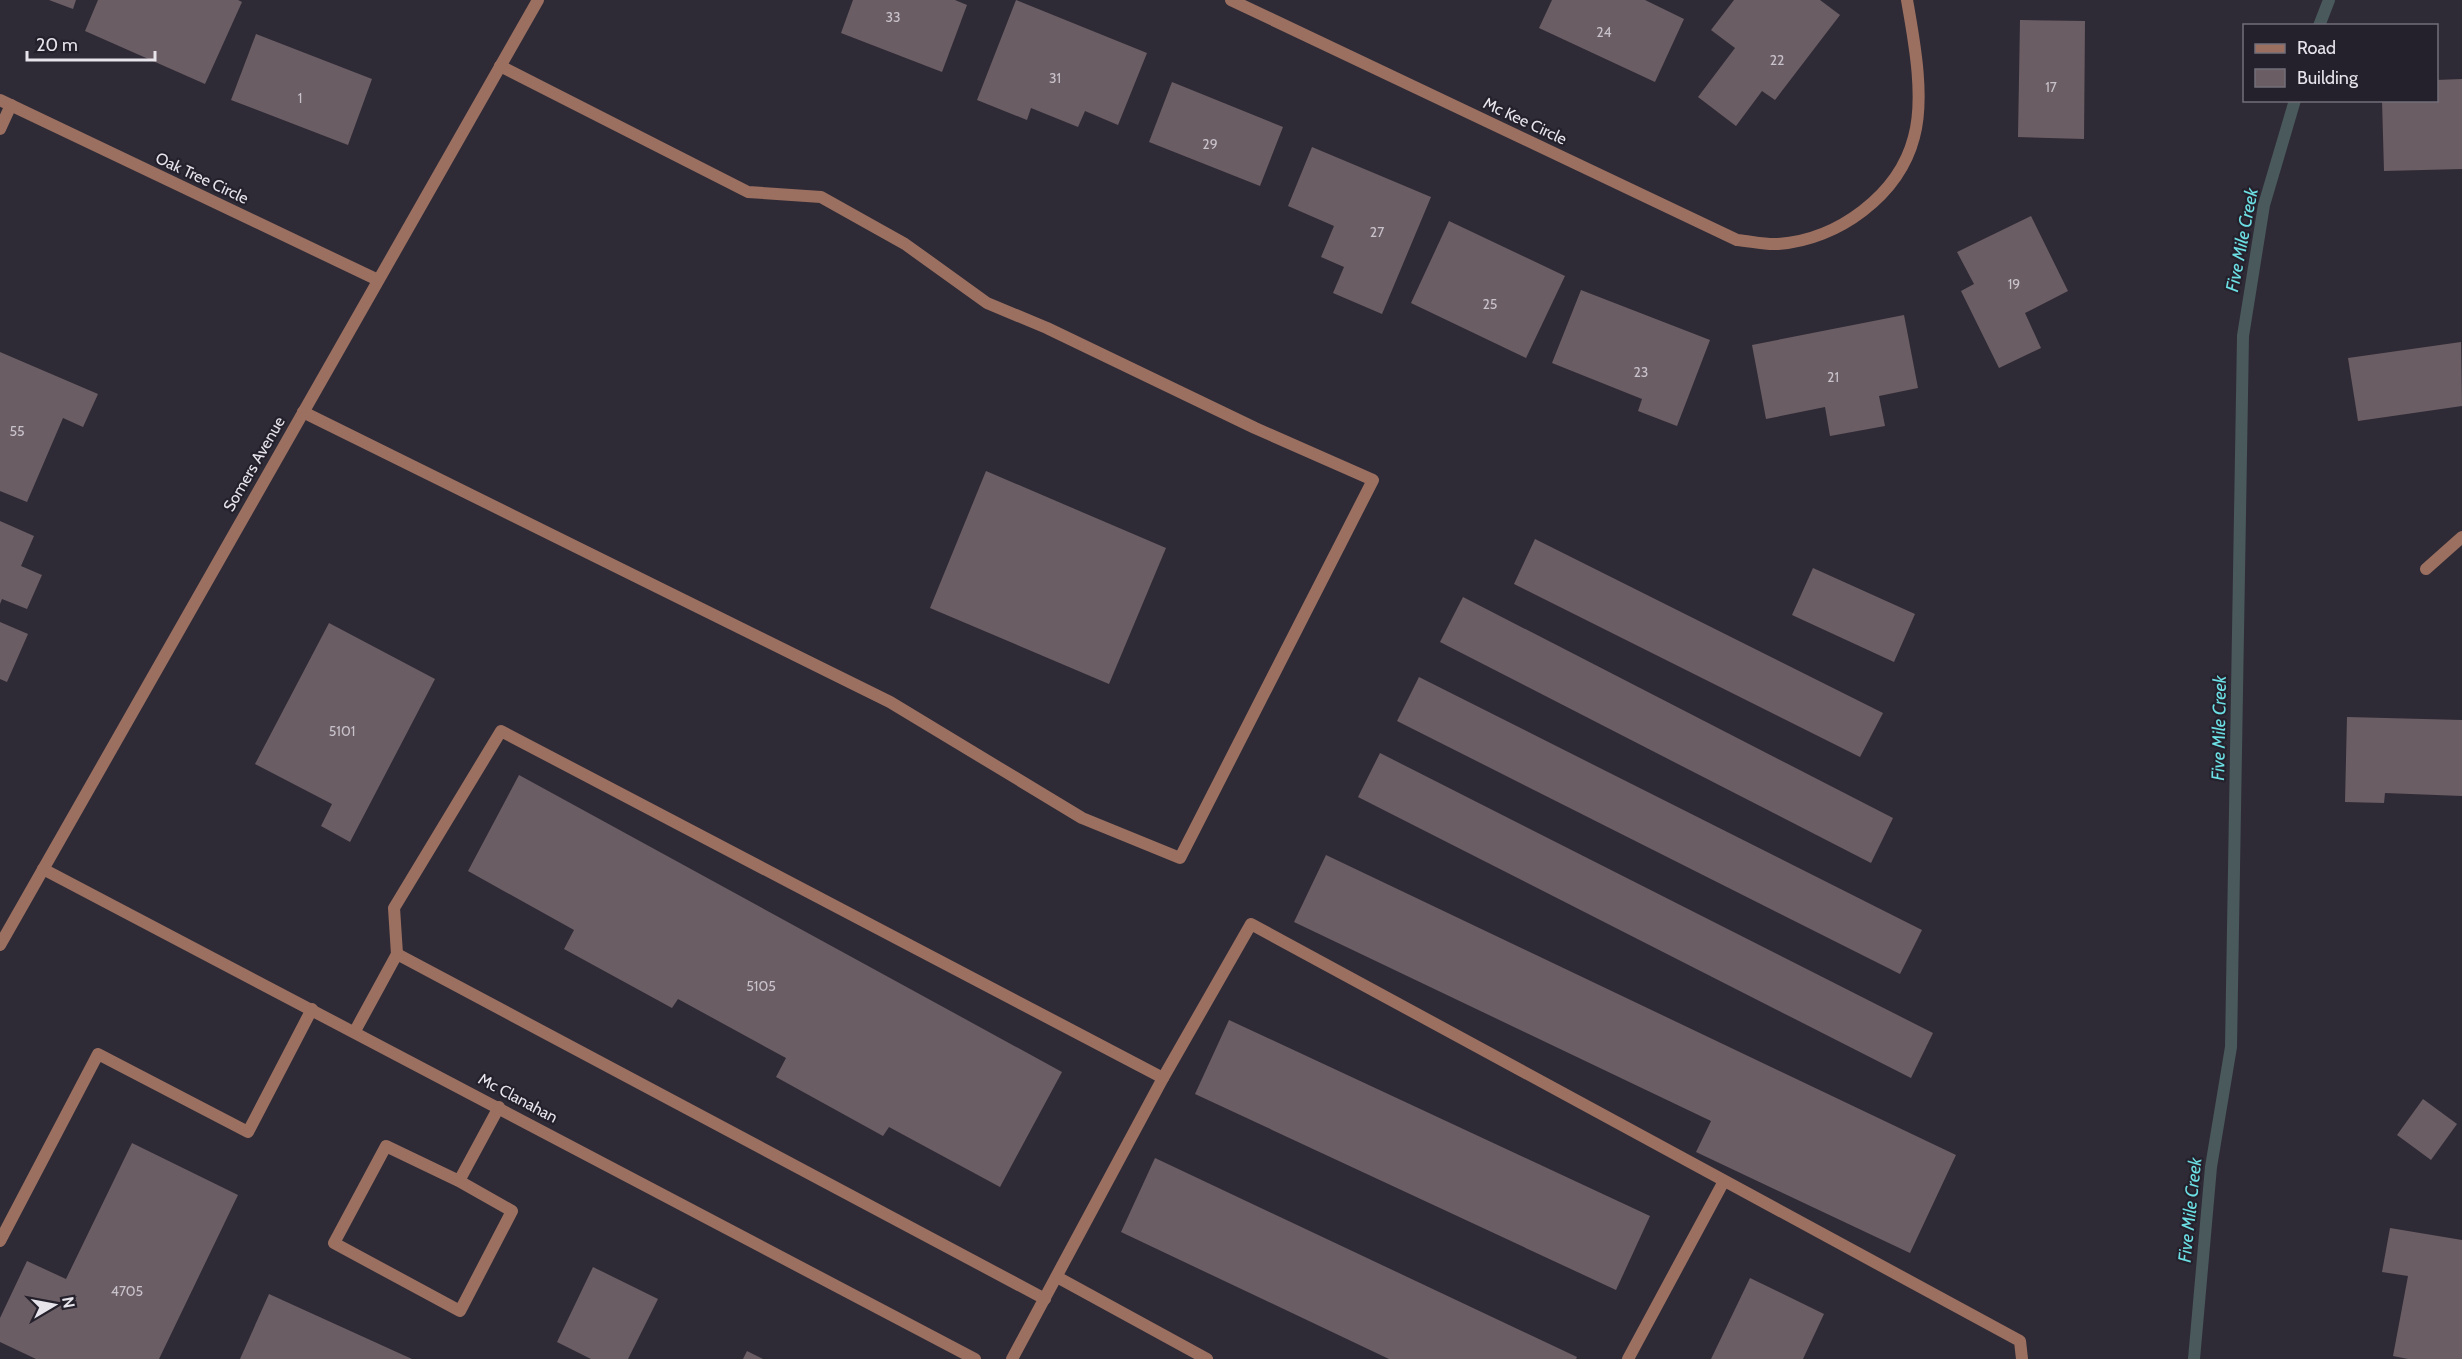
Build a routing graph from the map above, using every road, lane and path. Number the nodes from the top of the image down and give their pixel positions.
1 (538, 0) edge
2 (1231, 0) edge
3 (1907, 0) edge
4 (500, 66) junction
5 (5, 103) edge
6 (0, 129) edge
7 (378, 280) junction
8 (303, 412) junction
9 (2462, 537) edge
10 (2426, 569) dead end
11 (44, 869) junction
12 (0, 945) edge
13 (397, 954) junction
14 (312, 1009) junction
15 (355, 1031) junction
16 (1163, 1078) junction
17 (499, 1107) junction
18 (459, 1181) junction
19 (1724, 1181) junction
20 (0, 1241) edge
21 (1057, 1277) junction
22 (1045, 1299) junction
23 (975, 1359) edge
24 (1012, 1359) edge
25 (1207, 1359) edge
26 (1628, 1359) edge
27 (2022, 1359) edge

1 - 4 street, Somers Avenue
2 - 3 street, Mc Kee Circle
4 - 7 street, Somers Avenue
4 - 8 street
5 - 6 street, Oak Tree Circle
5 - 7 street, Oak Tree Circle
7 - 8 street, Somers Avenue
8 - 11 street, Somers Avenue
9 - 10 street
11 - 12 street, Somers Avenue
11 - 14 street, Mc Clanahan
13 - 15 street
13 - 16 street
13 - 22 street
14 - 15 street, Mc Clanahan
14 - 20 street
15 - 17 street, Mc Clanahan
16 - 19 street
16 - 21 street
17 - 18 street
17 - 23 street, Mc Clanahan
18 - 18 street
19 - 26 street
19 - 27 street
21 - 22 street
21 - 25 street
22 - 24 street

